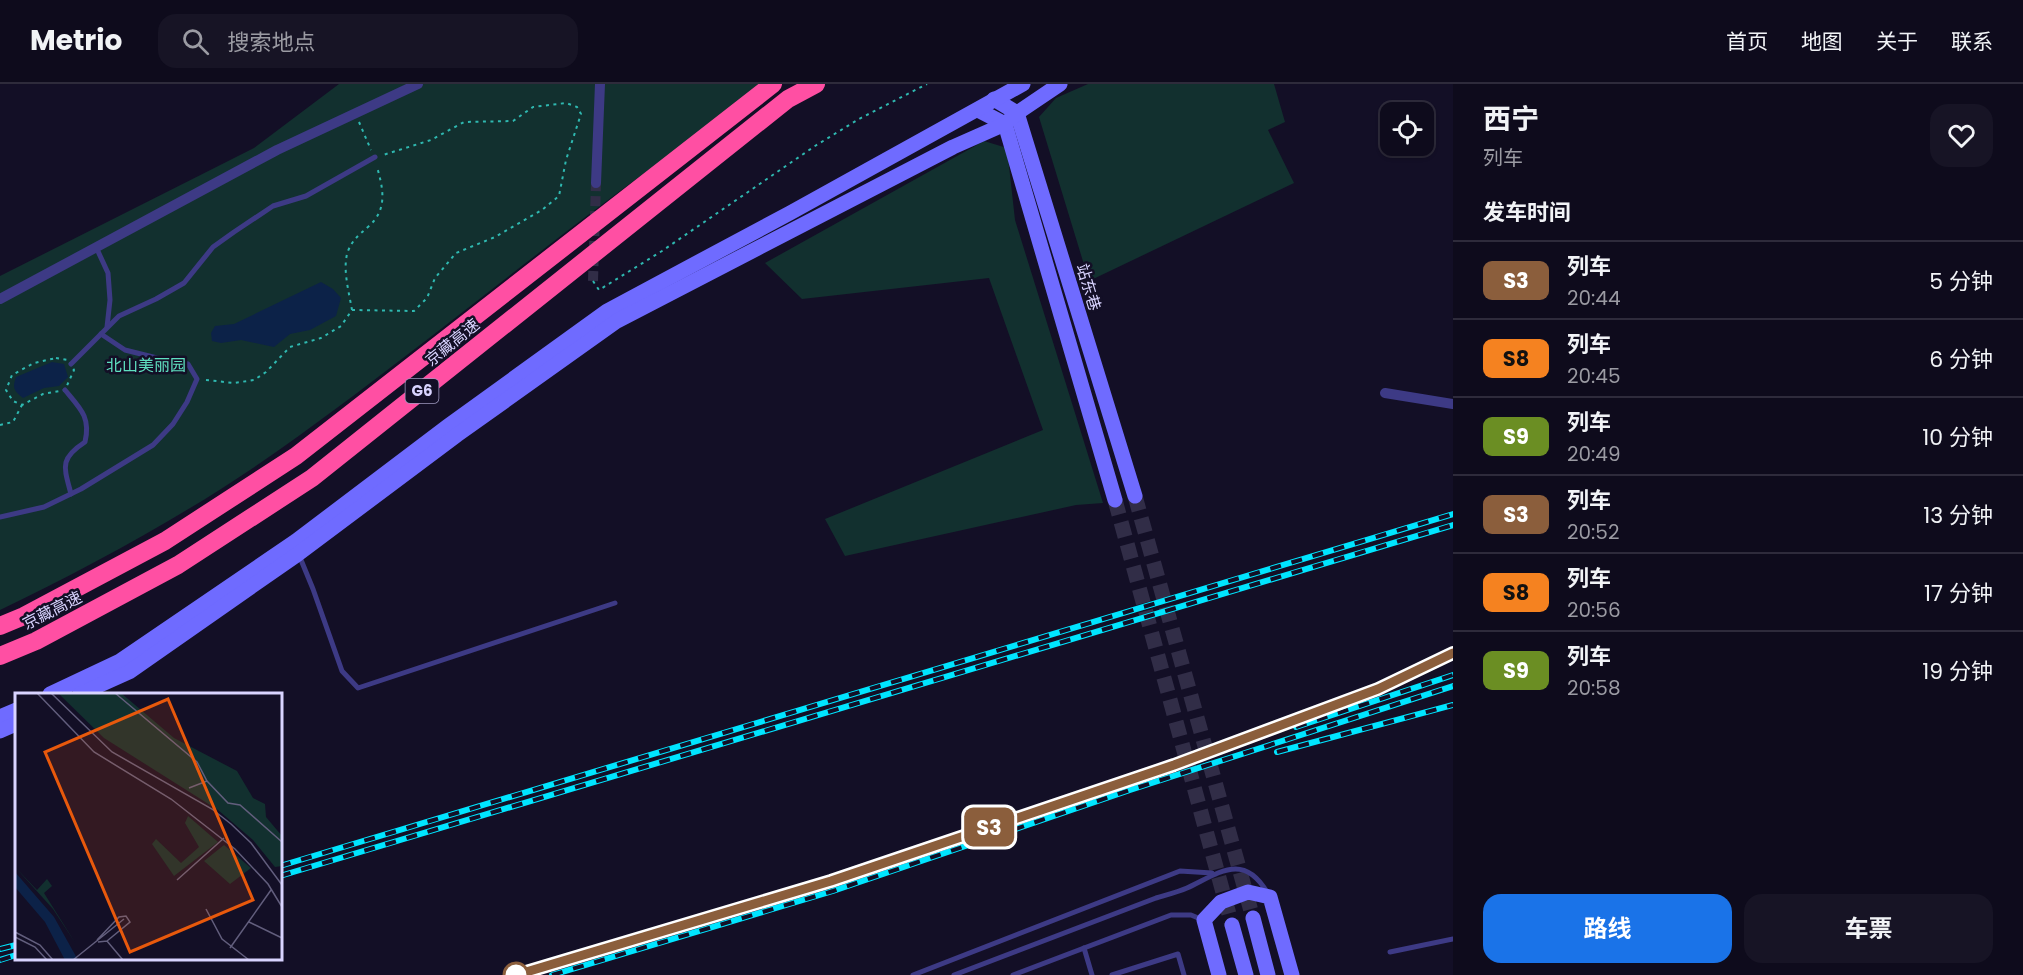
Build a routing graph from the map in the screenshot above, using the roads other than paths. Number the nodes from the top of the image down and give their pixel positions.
1 (418, 84) edge
2 (600, 84) edge
3 (773, 84) edge
4 (816, 84) edge
5 (1023, 84) edge
6 (1060, 84) edge
7 (994, 99) junction
8 (978, 110) junction
9 (1011, 118) junction
10 (375, 157) road end
11 (597, 183) tunnel mouth
12 (96, 247) junction
13 (0, 299) edge
14 (107, 328) junction
15 (101, 334) junction
16 (71, 364) road end
17 (65, 390) road end
18 (1385, 393) dead end
19 (1453, 404) edge
20 (71, 494) junction
21 (1135, 496) tunnel mouth
22 (1115, 500) tunnel mouth
23 (0, 518) edge
24 (298, 554) junction
25 (615, 603) dead end
26 (0, 626) edge
27 (0, 656) edge
28 (52, 693) edge
29 (82, 693) edge
30 (15, 710) edge
31 (0, 717) edge
32 (15, 724) edge
33 (0, 731) edge
34 (1213, 873) junction
35 (1270, 897) junction
36 (1253, 918) tunnel mouth
37 (1204, 920) junction
38 (1232, 925) tunnel mouth
39 (1453, 939) edge
40 (1084, 948) junction
41 (1390, 952) dead end
42 (913, 975) edge
43 (954, 975) edge
44 (1013, 975) edge
45 (1092, 975) edge
46 (1112, 975) edge
47 (1184, 975) edge
48 (1219, 975) edge
49 (1246, 975) edge
50 (1268, 975) edge
51 (1292, 975) edge

1 - 12 street
2 - 11 street
3 - 26 highway, 京藏高速 / G6
4 - 27 highway, 京藏高速 / G6
5 - 7 main road
6 - 9 main road
7 - 8 main road
7 - 9 main road
8 - 9 main road
8 - 28 main road
9 - 21 main road, 站东巷
9 - 22 main road, 站东巷
9 - 24 main road
10 - 14 lane
12 - 13 street
12 - 14 lane
14 - 15 lane
15 - 16 lane
15 - 20 lane
17 - 20 lane
18 - 19 street
20 - 23 lane
24 - 25 lane
24 - 29 main road
30 - 31 main road
32 - 33 main road
34 - 35 lane
34 - 42 lane
34 - 43 lane
35 - 37 main road
35 - 51 main road
36 - 50 main road
37 - 40 lane
37 - 48 main road
38 - 49 main road
39 - 41 lane
40 - 44 lane
40 - 45 lane
46 - 47 lane

